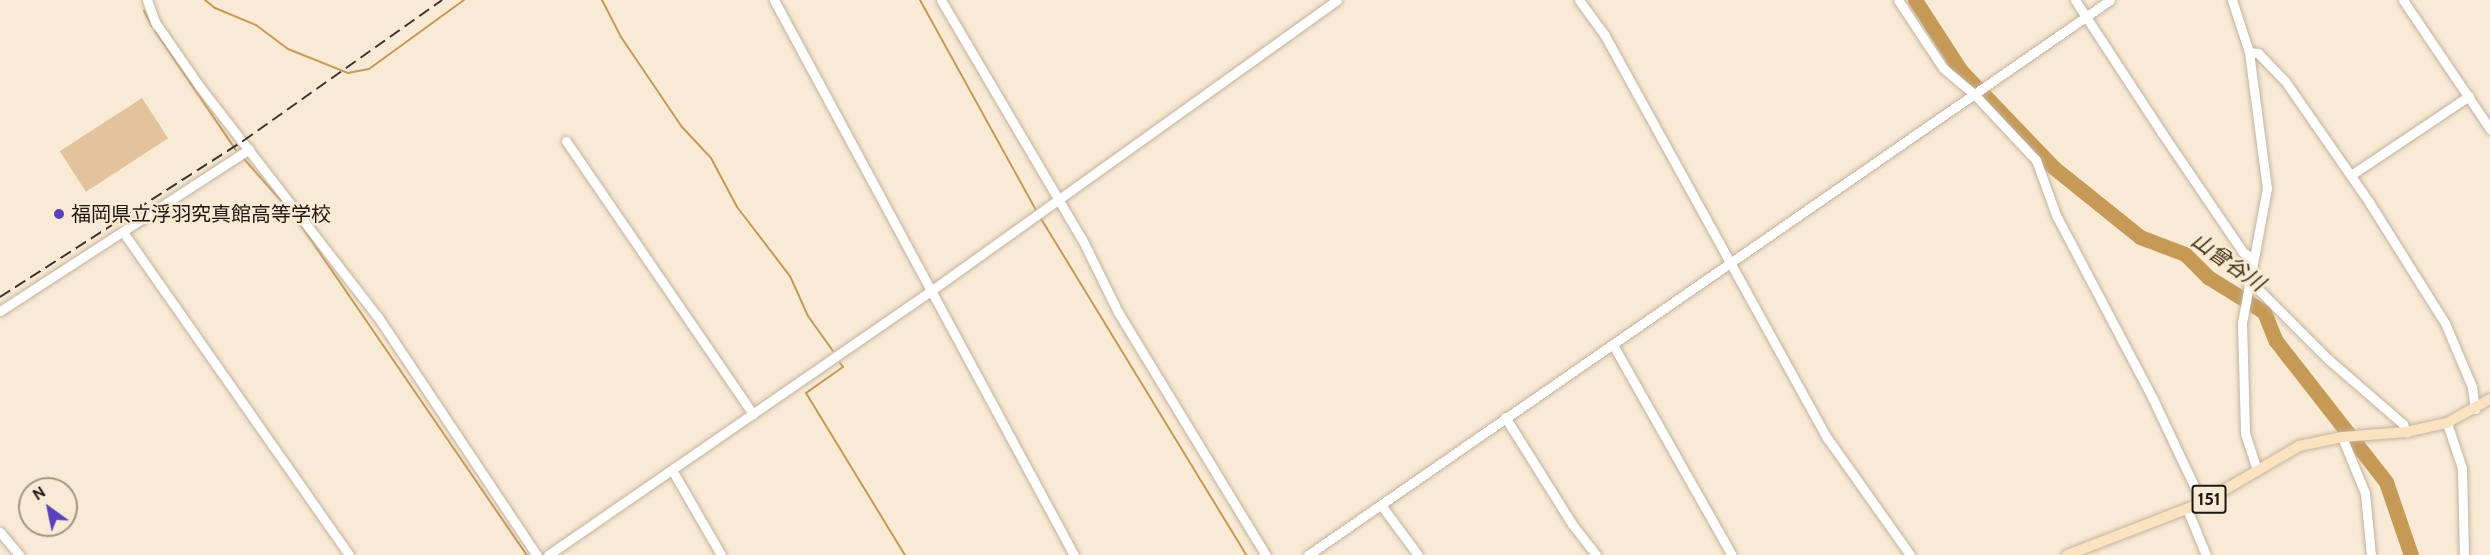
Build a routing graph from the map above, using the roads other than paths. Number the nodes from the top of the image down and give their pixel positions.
1 (147, 0) edge
2 (774, 0) edge
3 (941, 0) edge
4 (1337, 0) edge
5 (1579, 0) edge
6 (1898, 0) edge
7 (2075, 0) edge
8 (2110, 0) edge
9 (2232, 0) edge
10 (2403, 0) edge
11 (2086, 17) junction
12 (2249, 52) junction
13 (1978, 92) junction
14 (2469, 96) junction
15 (2490, 129) edge
16 (566, 141) dead end
17 (249, 149) junction
18 (2351, 176) junction
19 (1058, 202) junction
20 (123, 232) junction
21 (2253, 259) junction
22 (1731, 264) junction
23 (2247, 289) junction
24 (932, 290) junction
25 (0, 311) edge
26 (1613, 345) junction
27 (2490, 399) edge
28 (2475, 409) junction
29 (753, 414) junction
30 (1505, 417) junction
31 (2447, 423) junction
32 (2406, 432) junction
33 (2349, 436) junction
34 (672, 470) junction
35 (2257, 470) junction
36 (2202, 503) junction
37 (1381, 505) junction
38 (2187, 509) junction
39 (0, 532) edge
40 (2071, 554) edge
41 (20, 555) edge
42 (349, 555) edge
43 (537, 555) edge
44 (548, 555) edge
45 (721, 555) edge
46 (1074, 555) edge
47 (1266, 555) edge
48 (1308, 555) edge
49 (1418, 555) edge
50 (1596, 555) edge
51 (1732, 555) edge
52 (1910, 555) edge
53 (2206, 555) edge
54 (2371, 555) edge
55 (2464, 555) edge

1 - 17 street
2 - 24 street
3 - 19 street
4 - 19 street
5 - 22 street
6 - 13 street
7 - 11 street
8 - 11 street
9 - 12 street
10 - 14 street
11 - 13 street
11 - 21 street
12 - 18 street
12 - 21 street
13 - 22 street
13 - 36 street
14 - 15 street
14 - 18 street
16 - 29 street
17 - 20 street
17 - 43 street
18 - 28 street
19 - 24 street
19 - 47 street
20 - 25 street
20 - 42 street
21 - 23 street
22 - 26 street
22 - 52 street
23 - 32 street
23 - 35 street
24 - 29 street
24 - 46 street
26 - 30 street
26 - 51 street
27 - 28 main road, 151
28 - 31 main road, 151
29 - 34 street
30 - 37 street
30 - 50 street
31 - 32 main road, 151
31 - 55 street
32 - 33 main road, 151
33 - 35 main road, 151
33 - 54 street
34 - 44 street
34 - 45 street
35 - 36 main road, 151
36 - 38 main road, 151
37 - 48 street
37 - 49 street
38 - 40 main road, 151
38 - 53 street
39 - 41 street

